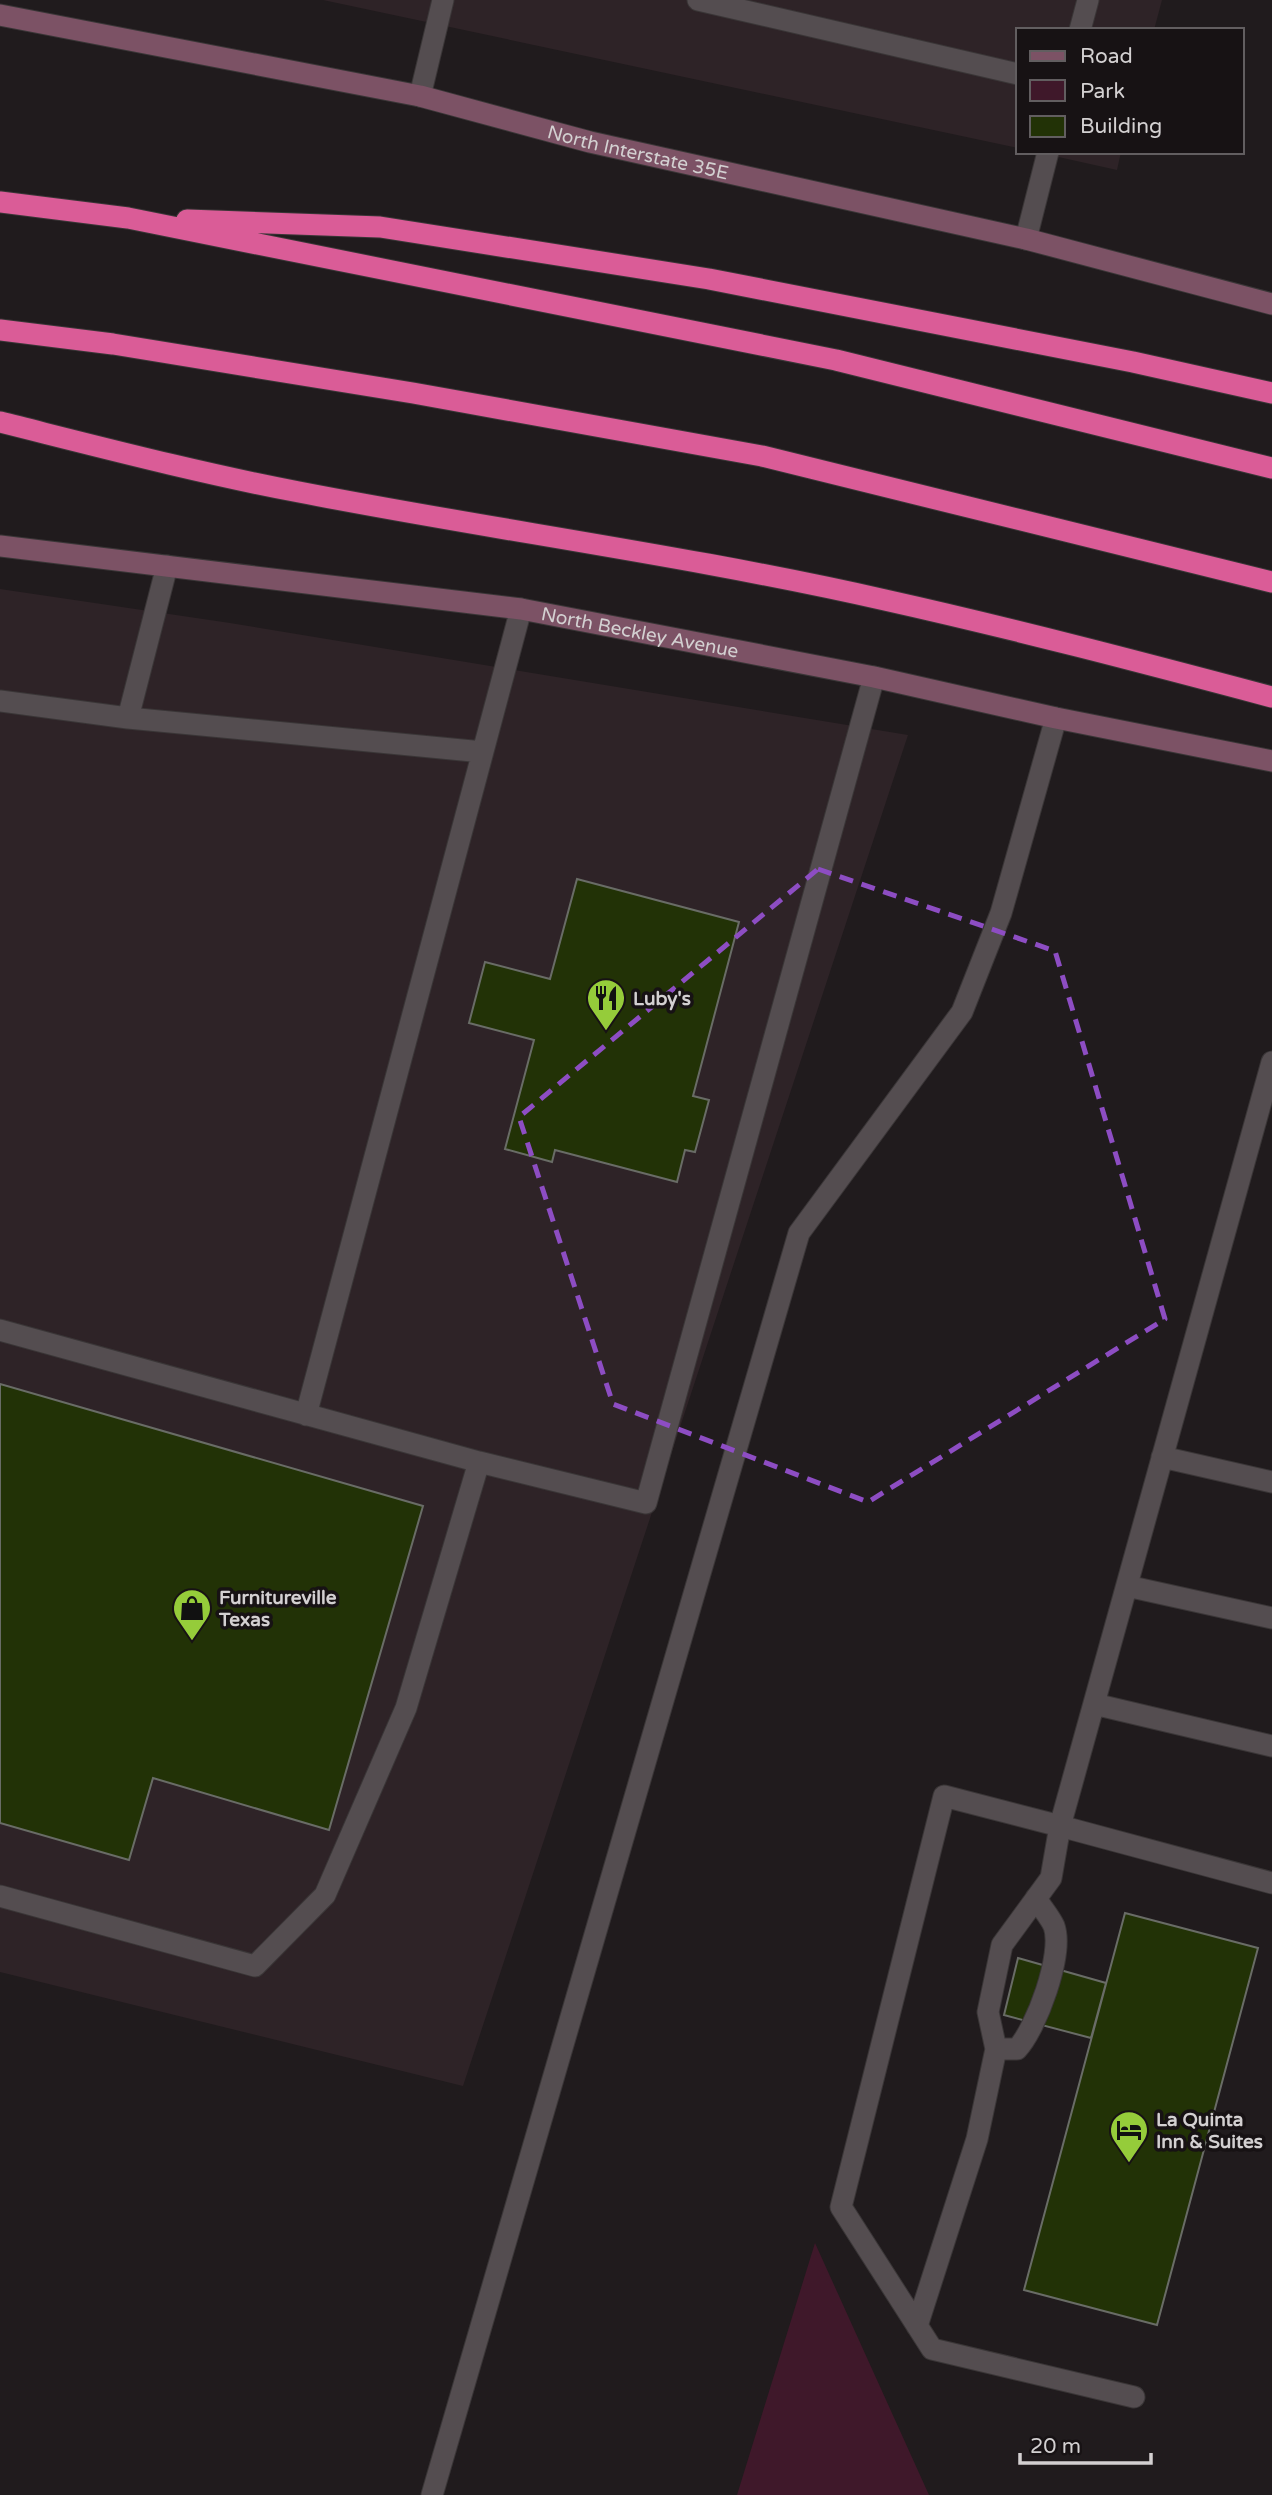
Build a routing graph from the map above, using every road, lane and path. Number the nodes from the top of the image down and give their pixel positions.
1 (443, 0) edge
2 (698, 0) edge
3 (1088, 0) edge
4 (743, 4) edge
5 (0, 15) edge
6 (1081, 28) edge
7 (1016, 73) edge
8 (420, 96) junction
9 (1047, 154) edge
10 (0, 202) edge
11 (128, 218) junction
12 (1026, 239) junction
13 (1272, 304) edge
14 (0, 330) edge
15 (1272, 393) edge
16 (0, 422) edge
17 (1272, 468) edge
18 (0, 546) edge
19 (167, 566) junction
20 (1272, 582) edge
21 (521, 609) junction
22 (874, 677) junction
23 (1272, 697) edge
24 (0, 701) edge
25 (128, 718) junction
26 (1056, 718) junction
27 (483, 752) junction
28 (1272, 761) edge
29 (1272, 1062) edge
30 (0, 1330) edge
31 (306, 1415) junction
32 (1162, 1457) junction
33 (479, 1462) junction
34 (1272, 1482) edge
35 (1127, 1586) junction
36 (1272, 1618) edge
37 (1094, 1704) junction
38 (1272, 1746) edge
39 (1060, 1826) junction
40 (1272, 1884) edge
41 (0, 1896) edge
42 (1036, 1898) junction
43 (996, 2049) junction
44 (917, 2326) junction
45 (1134, 2397) dead end
46 (432, 2495) edge

1 - 8 lane
2 - 4 lane
3 - 6 lane
4 - 7 lane
5 - 8 main road, North Interstate 35E
8 - 12 main road, North Interstate 35E
9 - 12 lane
10 - 11 highway
11 - 15 highway
11 - 17 highway
12 - 13 main road, North Interstate 35E
14 - 20 highway
16 - 23 highway
18 - 19 main road, North Beckley Avenue
19 - 21 main road, North Beckley Avenue
19 - 25 lane
21 - 22 main road, North Beckley Avenue
21 - 27 lane
22 - 26 main road, North Beckley Avenue
22 - 33 lane
24 - 25 lane
25 - 27 lane
26 - 28 main road, North Beckley Avenue
26 - 46 lane
27 - 31 lane
29 - 32 lane
30 - 31 lane
31 - 33 lane
32 - 34 lane
32 - 35 lane
33 - 41 lane
35 - 36 lane
35 - 37 lane
37 - 38 lane
37 - 39 lane
39 - 40 lane
39 - 42 lane
39 - 44 lane
42 - 43 lane
42 - 43 lane
43 - 44 lane
44 - 45 lane

